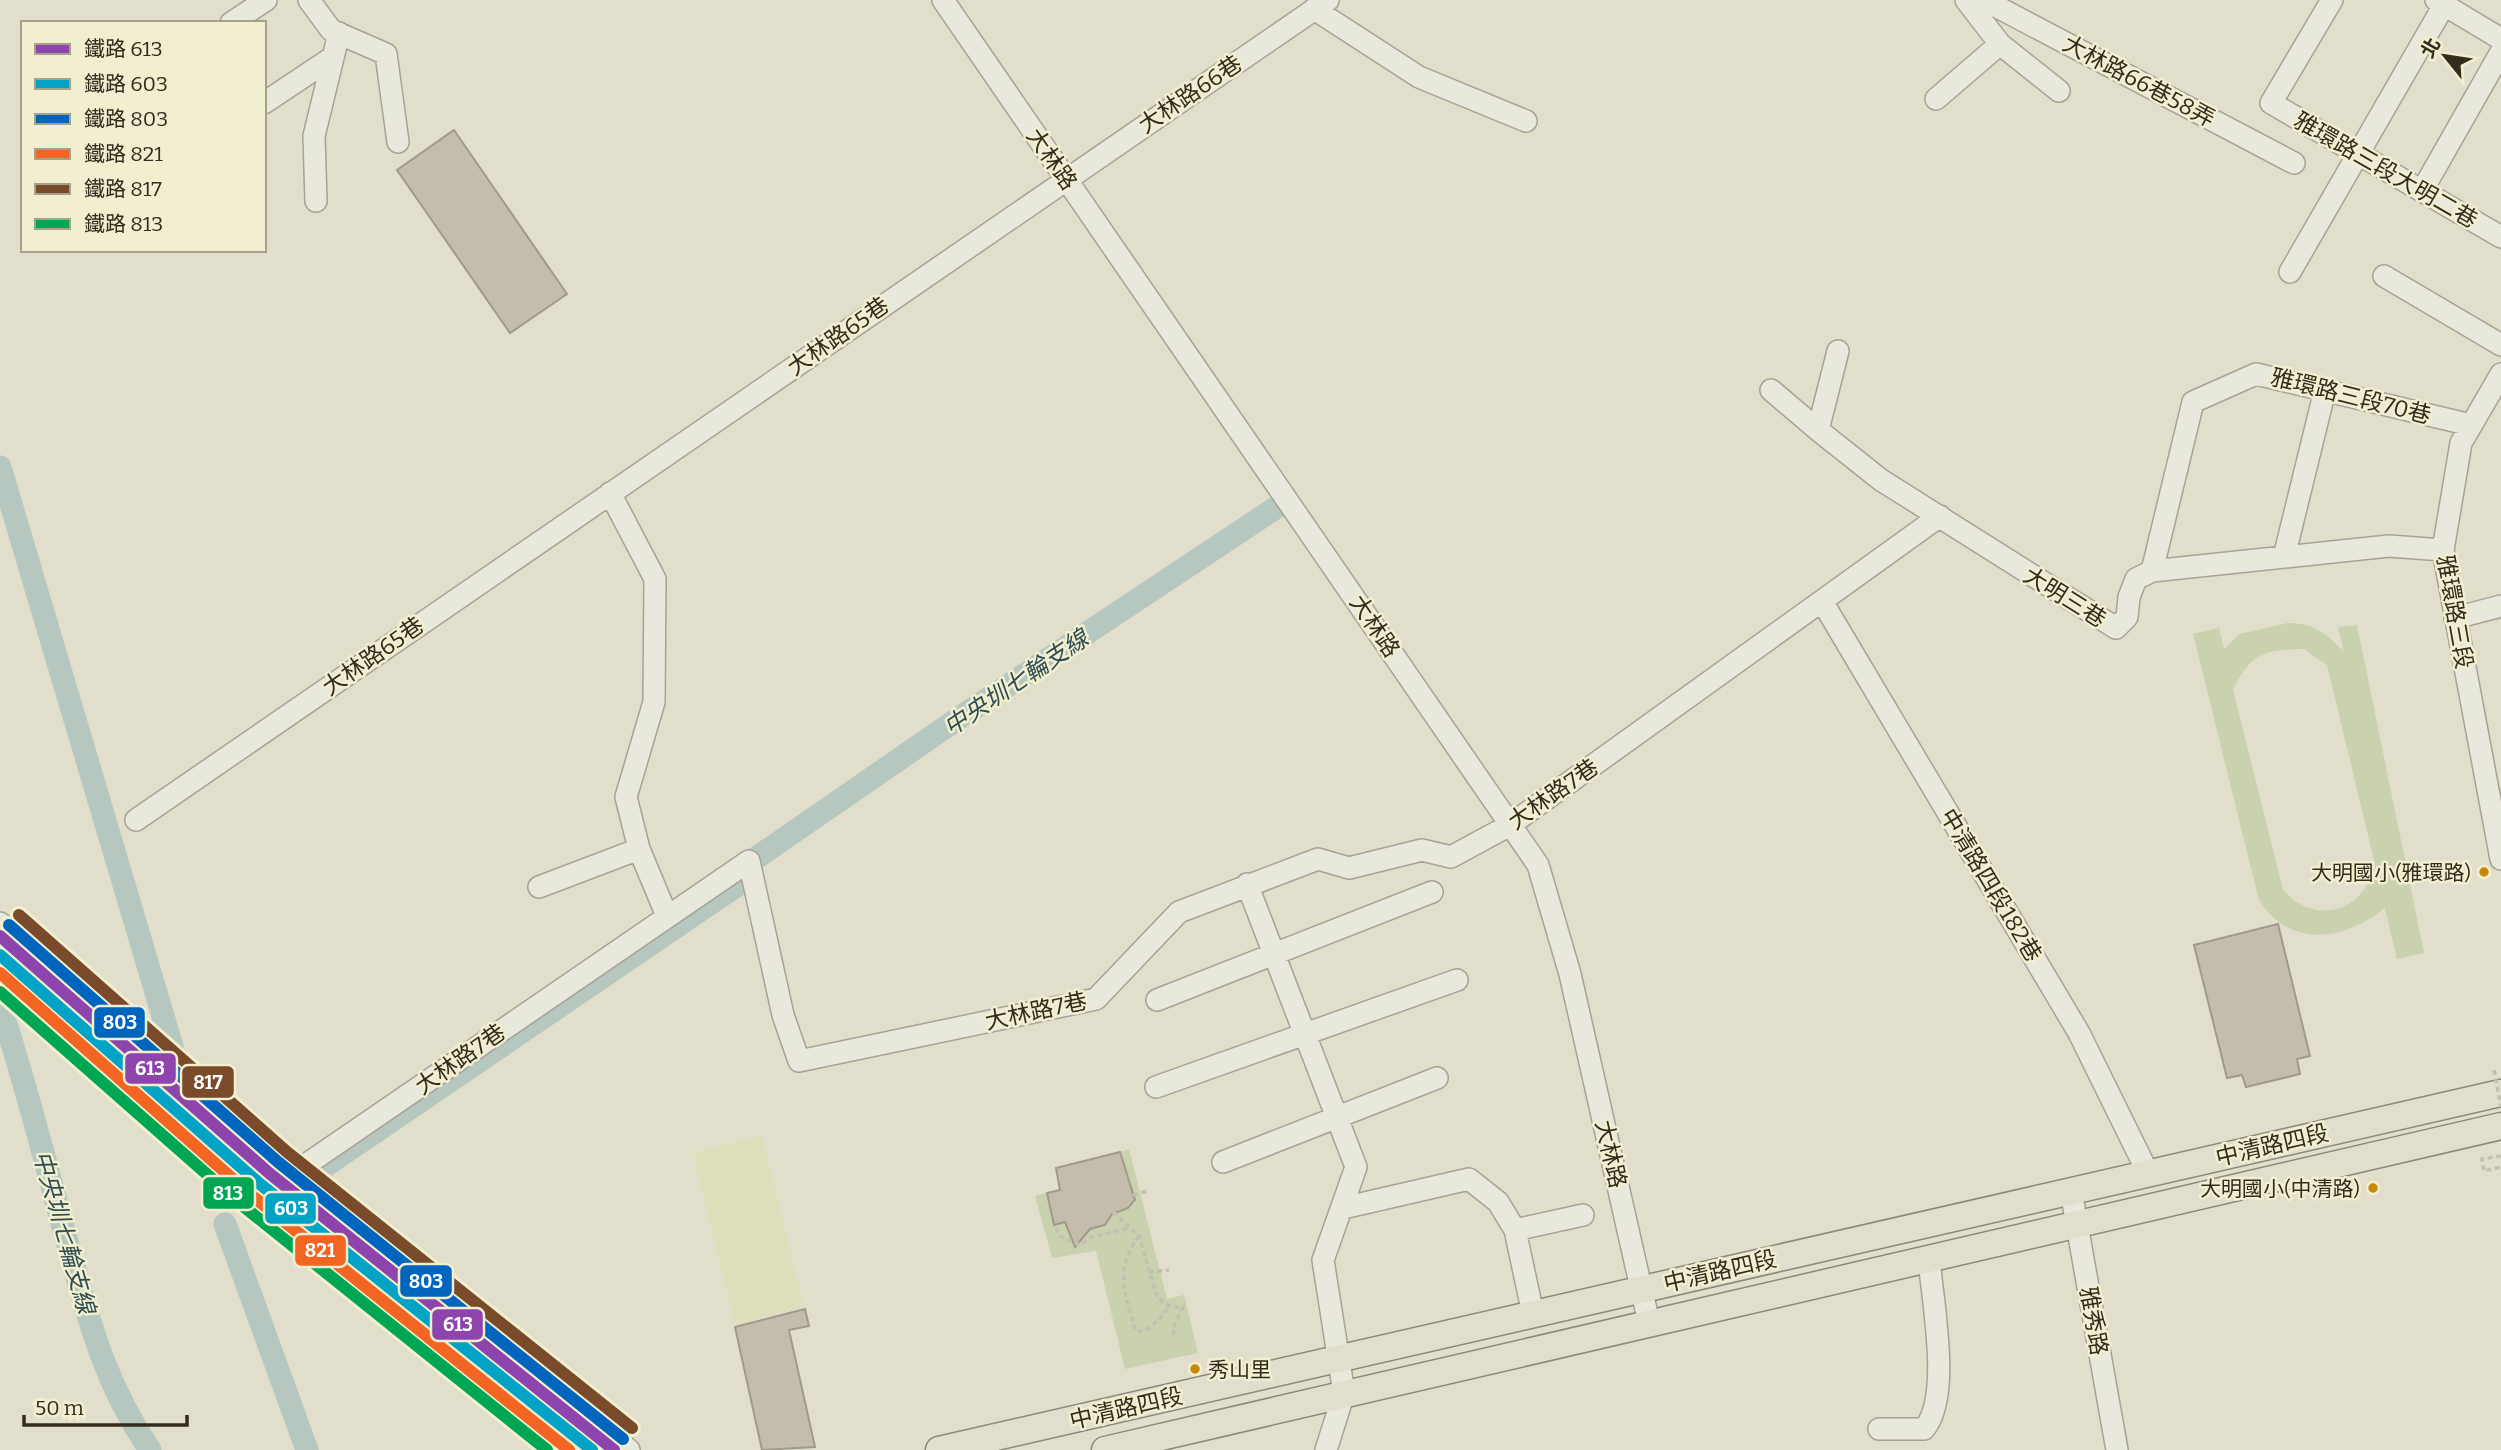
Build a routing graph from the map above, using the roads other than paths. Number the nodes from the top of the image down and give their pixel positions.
1 (266, 0) edge
2 (309, 0) edge
3 (943, 0) edge
4 (1966, 0) edge
5 (1984, 0) edge
6 (2332, 0) edge
7 (2443, 2) edge
8 (1321, 5) edge
9 (234, 21) edge
10 (339, 33) junction
11 (2501, 39) edge
12 (2000, 44) junction
13 (2501, 52) edge
14 (333, 57) junction
15 (2059, 91) dead end
16 (1936, 99) dead end
17 (266, 102) edge
18 (1526, 121) dead end
19 (398, 142) dead end
20 (2359, 154) junction
21 (2294, 163) dead end
22 (1066, 179) junction
23 (2422, 191) junction
24 (316, 201) dead end
25 (2501, 237) edge
26 (2290, 272) dead end
27 (2384, 276) dead end
28 (2501, 345) edge
29 (1838, 351) dead end
30 (2501, 374) edge
31 (1771, 390) dead end
32 (2325, 390) junction
33 (2471, 425) junction
34 (1818, 430) junction
35 (610, 493) junction
36 (1940, 516) junction
37 (2443, 550) junction
38 (2284, 557) junction
39 (2152, 571) junction
40 (1823, 603) junction
41 (2501, 606) edge
42 (2455, 618) junction
43 (136, 820) dead end
44 (1510, 825) junction
45 (2498, 832) edge
46 (639, 849) junction
47 (2501, 859) edge
48 (1247, 884) junction
49 (538, 887) dead end
50 (1432, 892) dead end
51 (667, 916) junction
52 (0, 923) edge
53 (0, 933) edge
54 (1274, 954) junction
55 (1457, 979) dead end
56 (0, 981) edge
57 (19, 998) junction
58 (1157, 1000) dead end
59 (1305, 1034) junction
60 (1437, 1079) dead end
61 (2498, 1081) edge
62 (1156, 1087) dead end
63 (1337, 1118) junction
64 (2501, 1126) edge
65 (310, 1162) dead end
66 (1223, 1162) dead end
67 (2148, 1173) junction
68 (292, 1177) junction
69 (2071, 1191) junction
70 (256, 1202) junction
71 (1343, 1208) junction
72 (1583, 1215) dead end
73 (2076, 1224) junction
74 (1515, 1230) junction
75 (1929, 1258) junction
76 (1641, 1289) junction
77 (1533, 1314) junction
78 (1649, 1322) junction
79 (1338, 1358) junction
80 (1344, 1393) junction
81 (1879, 1429) dead end
82 (556, 1450) edge
83 (629, 1450) edge
84 (939, 1450) edge
85 (1105, 1450) edge
86 (1326, 1450) edge
87 (2117, 1450) edge

1 - 9 street
2 - 10 street
3 - 22 street, 大林路
4 - 12 street, 大林路66巷58弄
5 - 21 street, 大林路66巷58弄
6 - 20 street, 雅環路三段大明二巷
7 - 11 street
7 - 20 street
8 - 18 street, 大林路66巷
8 - 22 street, 大林路66巷
10 - 14 street
10 - 19 street
12 - 15 street, 大林路66巷58弄
12 - 16 street
13 - 23 street
14 - 17 street
14 - 24 street
20 - 23 street, 雅環路三段大明二巷
20 - 26 street
22 - 35 street, 大林路65巷
22 - 44 street, 大林路
23 - 25 street, 雅環路三段大明二巷
27 - 28 street
29 - 34 street
30 - 33 street, 雅環路三段
31 - 34 street, 大明三巷
32 - 33 street, 雅環路三段70巷
32 - 38 street
32 - 39 street, 雅環路三段70巷
33 - 37 street, 雅環路三段
34 - 36 street, 大明三巷
35 - 43 street, 大林路65巷
35 - 46 street
36 - 39 street, 大明三巷
36 - 40 street, 大林路7巷
37 - 38 street
37 - 42 street, 雅環路三段
38 - 39 street
40 - 44 street, 大林路7巷
40 - 67 street, 中清路四段182巷
41 - 42 street
42 - 45 street, 雅環路三段
44 - 48 street, 大林路7巷
44 - 76 street, 大林路
45 - 47 street, 雅環路三段
46 - 49 street
46 - 51 street
48 - 51 street, 大林路7巷
48 - 54 street
50 - 54 street
51 - 65 street, 大林路7巷
52 - 68 street
53 - 57 street
54 - 58 street
54 - 59 street
55 - 59 street
56 - 57 street
57 - 70 street
59 - 62 street
59 - 63 street
60 - 63 street
61 - 67 main road, 中清路四段
63 - 66 street
63 - 71 street
64 - 73 main road, 中清路四段
67 - 69 main road, 中清路四段
68 - 70 street
68 - 83 street
69 - 73 street, 雅秀路
69 - 76 main road, 中清路四段
70 - 82 street
71 - 74 street
71 - 79 street
72 - 74 street
73 - 75 main road, 中清路四段
73 - 87 street, 雅秀路
74 - 77 street
75 - 78 main road, 中清路四段
75 - 81 street
76 - 77 main road, 中清路四段
76 - 78 street, 大林路
77 - 79 main road, 中清路四段
78 - 80 main road, 中清路四段
79 - 80 street
79 - 84 main road, 中清路四段
80 - 85 main road, 中清路四段
80 - 86 street

